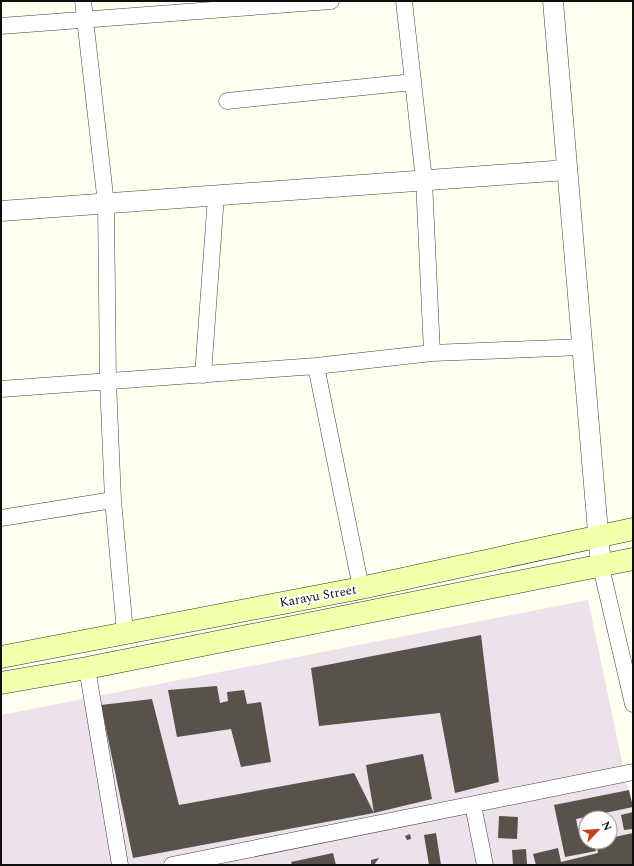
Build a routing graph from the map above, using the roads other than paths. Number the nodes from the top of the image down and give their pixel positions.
1 (83, 1) edge
2 (331, 1) edge
3 (404, 1) edge
4 (553, 1) edge
5 (86, 20) junction
6 (1, 26) edge
7 (413, 82) junction
8 (227, 101) dead end
9 (567, 170) junction
10 (424, 180) junction
11 (216, 196) junction
12 (106, 204) junction
13 (1, 211) edge
14 (582, 347) junction
15 (432, 353) junction
16 (316, 366) junction
17 (203, 375) junction
18 (108, 382) junction
19 (1, 389) edge
20 (113, 500) junction
21 (1, 518) edge
22 (633, 529) edge
23 (598, 537) junction
24 (633, 559) edge
25 (600, 567) junction
26 (361, 588) junction
27 (125, 632) junction
28 (1, 657) edge
29 (87, 668) junction
30 (1, 683) edge
31 (633, 704) edge
32 (633, 772) edge
33 (473, 805) junction
34 (120, 865) edge
35 (172, 865) edge
36 (485, 865) edge

1 - 5 street
2 - 5 street
3 - 7 street
4 - 9 street
5 - 6 street
5 - 12 street
7 - 8 street
7 - 10 street
9 - 10 street
9 - 14 street
10 - 11 street
10 - 15 street
11 - 12 street
11 - 17 street
12 - 13 street
12 - 18 street
14 - 15 street
14 - 23 street
15 - 16 street
16 - 17 street
16 - 26 street
17 - 18 street
18 - 19 street
18 - 20 street
20 - 21 street
20 - 27 street
22 - 23 main road, Karayu Street
23 - 25 street
23 - 26 main road, Karayu Street
24 - 25 main road, Karayu Street
25 - 29 main road, Karayu Street
25 - 31 street
26 - 27 main road, Karayu Street
27 - 28 main road, Karayu Street
29 - 30 main road, Karayu Street
29 - 34 street
32 - 33 street
33 - 35 street
33 - 36 street

